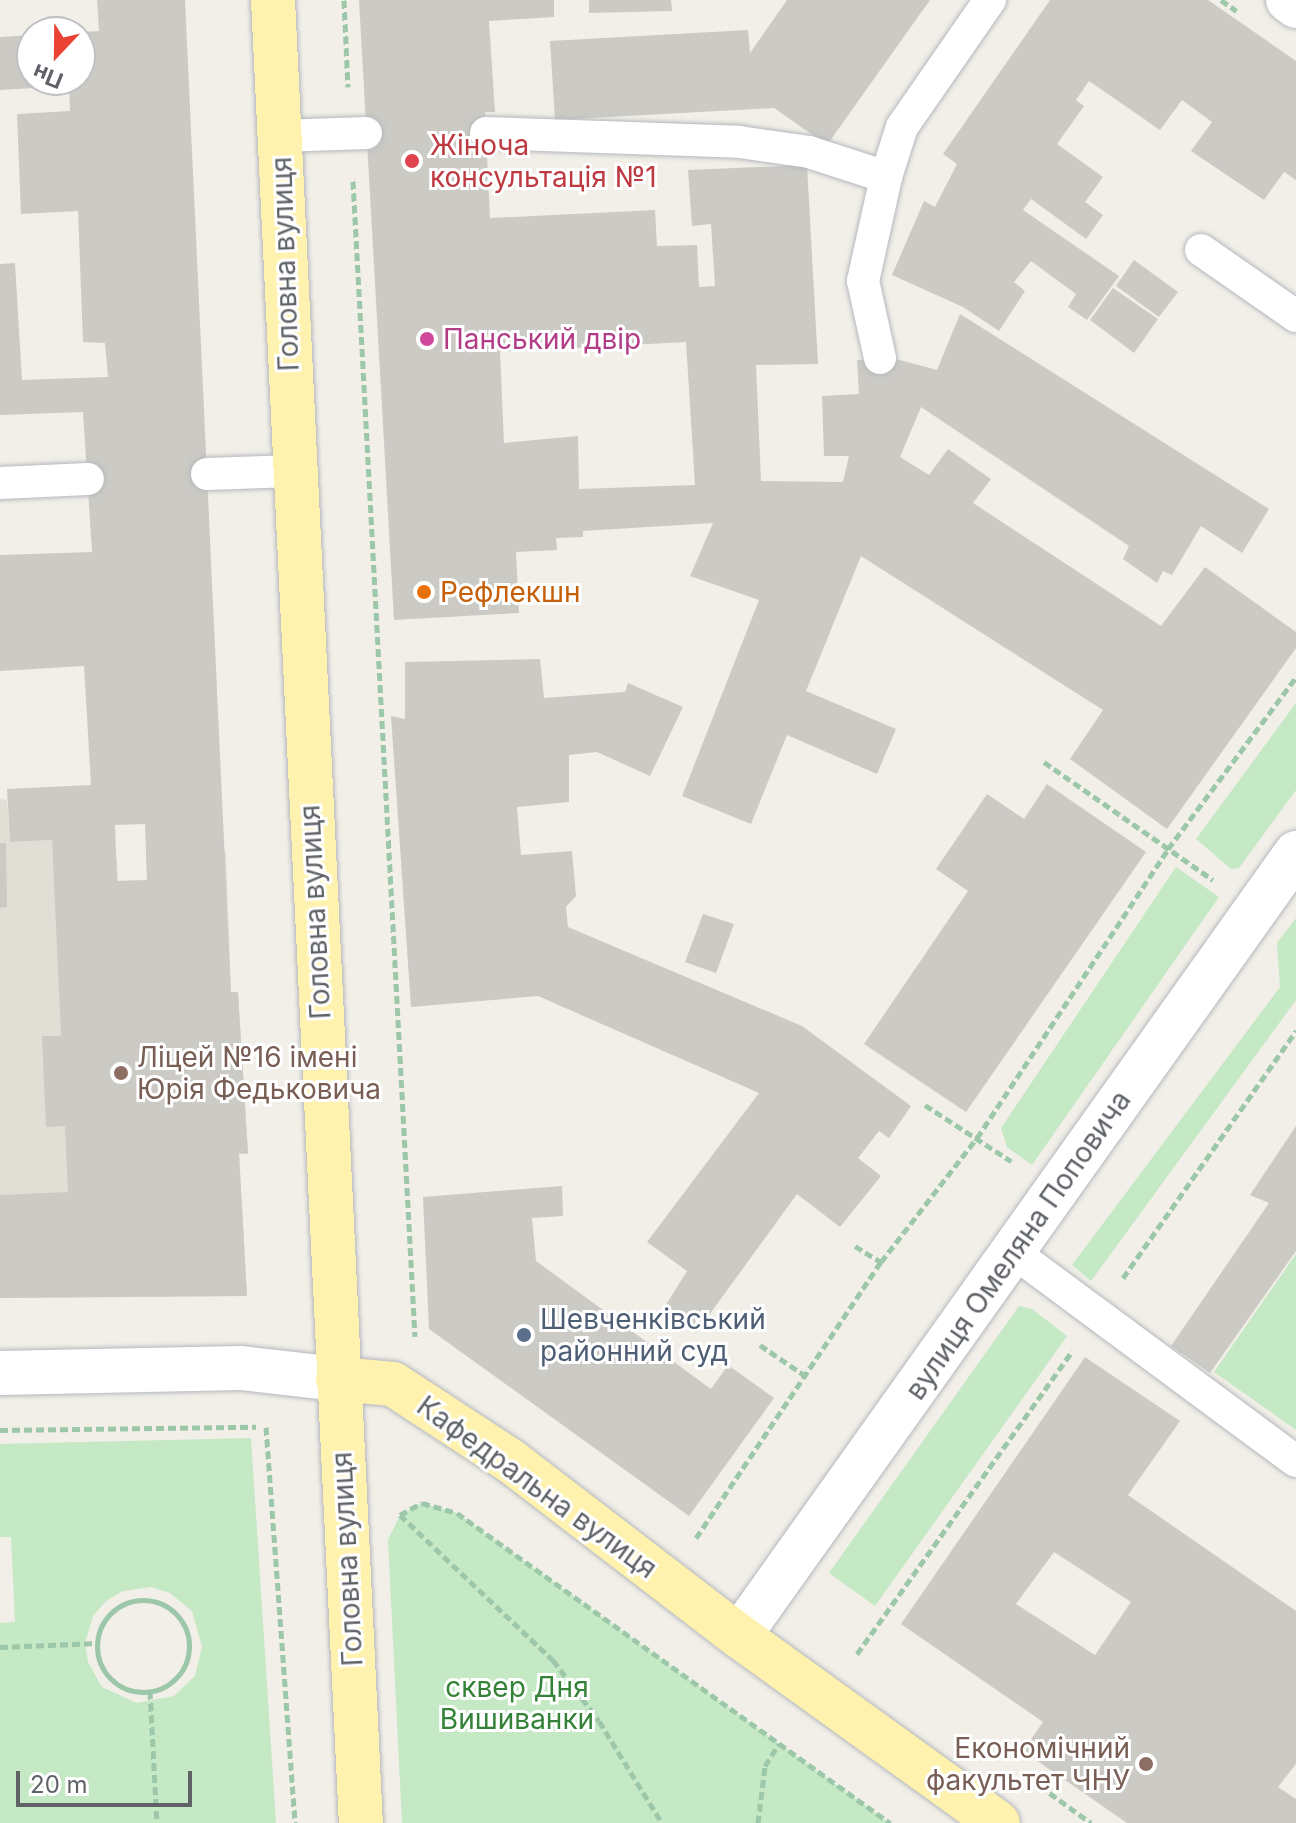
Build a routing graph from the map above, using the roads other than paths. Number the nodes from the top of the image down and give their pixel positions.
1 (273, 0) edge
2 (990, 0) edge
3 (1288, 0) edge
4 (1296, 6) edge
5 (358, 133) road end
6 (486, 133) dead end
7 (280, 136) junction
8 (886, 177) junction
9 (1201, 250) dead end
10 (1296, 316) edge
11 (880, 358) dead end
12 (293, 471) junction
13 (207, 474) dead end
14 (88, 479) dead end
15 (0, 483) edge
16 (1296, 853) edge
17 (1016, 1254) junction
18 (0, 1373) edge
19 (338, 1379) junction
20 (1296, 1461) edge
21 (739, 1636) junction
22 (361, 1823) edge
23 (998, 1823) edge

1 - 7 main road, Головна вулиця
2 - 8 lane
3 - 4 street
5 - 7 lane
6 - 8 lane
7 - 12 main road, Головна вулиця
8 - 11 lane
9 - 10 lane
12 - 13 lane
12 - 19 main road, Головна вулиця
14 - 15 lane
16 - 17 street, вулиця Омеляна Поповича
17 - 20 lane
17 - 21 street, вулиця Омеляна Поповича
18 - 19 street, Кафедральна вулиця
19 - 21 main road, Кафедральна вулиця
19 - 22 main road, Головна вулиця
21 - 23 main road, Кафедральна вулиця

